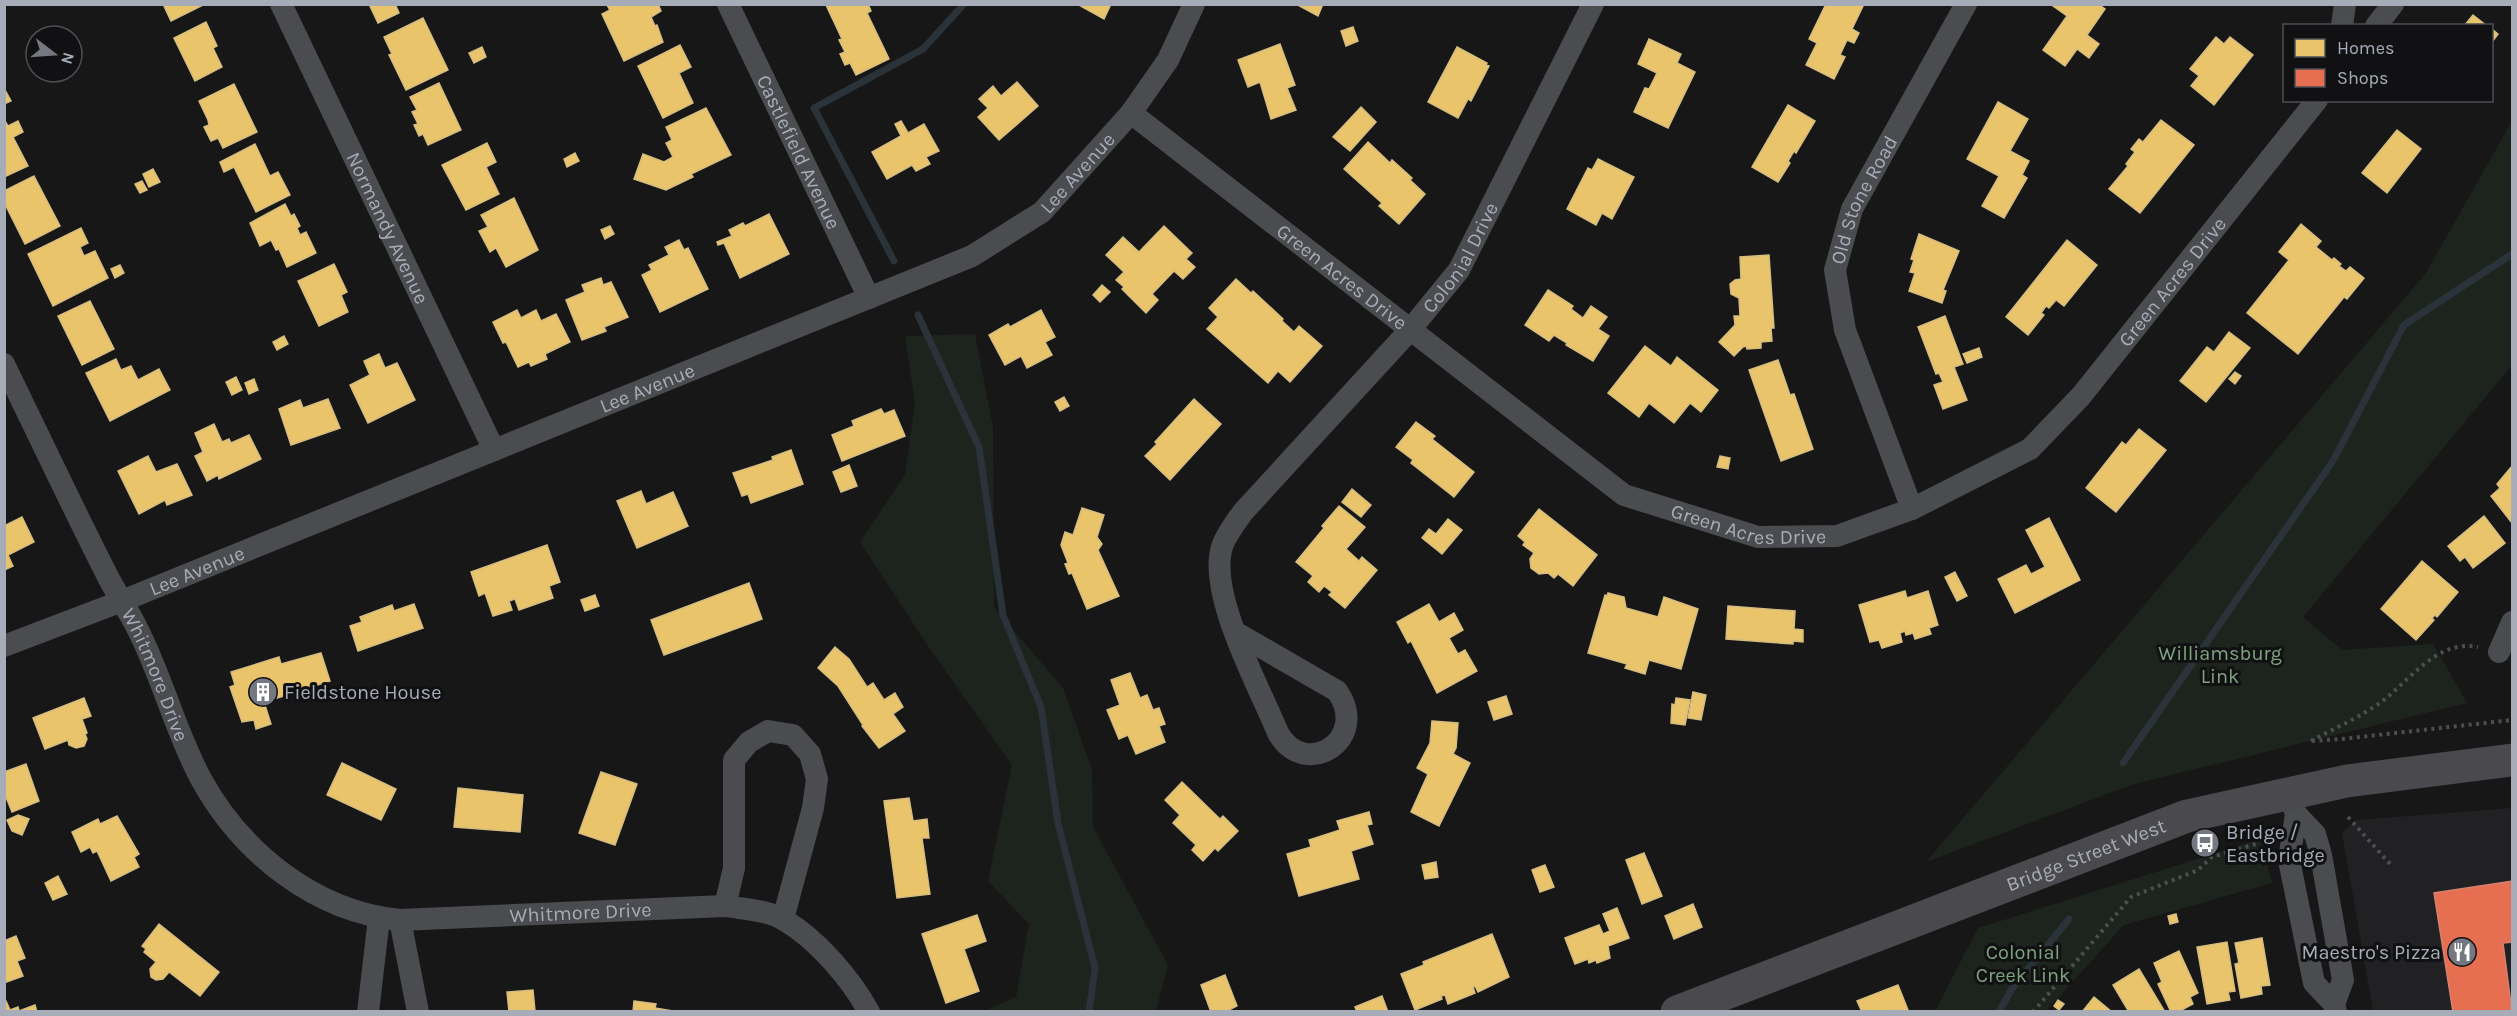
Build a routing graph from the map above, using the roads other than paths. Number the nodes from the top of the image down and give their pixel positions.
1 (281, 4) edge
2 (728, 4) edge
3 (1194, 4) edge
4 (1593, 4) edge
5 (1966, 4) edge
6 (2345, 4) edge
7 (2393, 4) edge
8 (2342, 24) edge
9 (2378, 24) edge
10 (2315, 102) edge
11 (1131, 113) junction
12 (869, 298) junction
13 (1410, 330) junction
14 (4, 364) edge
15 (494, 450) junction
16 (1912, 509) junction
17 (122, 601) junction
18 (2512, 622) edge
19 (1235, 632) junction
20 (4, 646) edge
21 (2499, 651) road end
22 (2512, 760) edge
23 (2292, 803) junction
24 (725, 906) junction
25 (390, 919) junction
26 (783, 919) junction
27 (2335, 1008) edge
28 (368, 1011) edge
29 (418, 1011) edge
30 (868, 1011) edge
31 (1677, 1011) edge

1 - 15 street, Normandy Avenue
2 - 12 street, Castlefield Avenue
3 - 11 street, Lee Avenue
4 - 13 street, Colonial Drive
5 - 16 street, Old Stone Road
6 - 8 street
7 - 9 street
10 - 16 street, Green Acres Drive
11 - 12 street, Lee Avenue
11 - 13 street, Green Acres Drive
12 - 15 street, Lee Avenue
13 - 16 street, Green Acres Drive
13 - 19 street, Colonial Drive
14 - 17 street, Whitmore Drive
15 - 17 street, Lee Avenue
17 - 20 street, Lee Avenue
17 - 25 street, Whitmore Drive
18 - 21 street
19 - 19 street, Colonial Drive
22 - 23 main road, Bridge Street West
23 - 27 street
23 - 27 street
23 - 31 main road, Bridge Street West
24 - 25 street, Whitmore Drive
24 - 26 street, Whitmore Drive
24 - 26 street
25 - 28 street
25 - 29 street
26 - 30 street, Whitmore Drive

